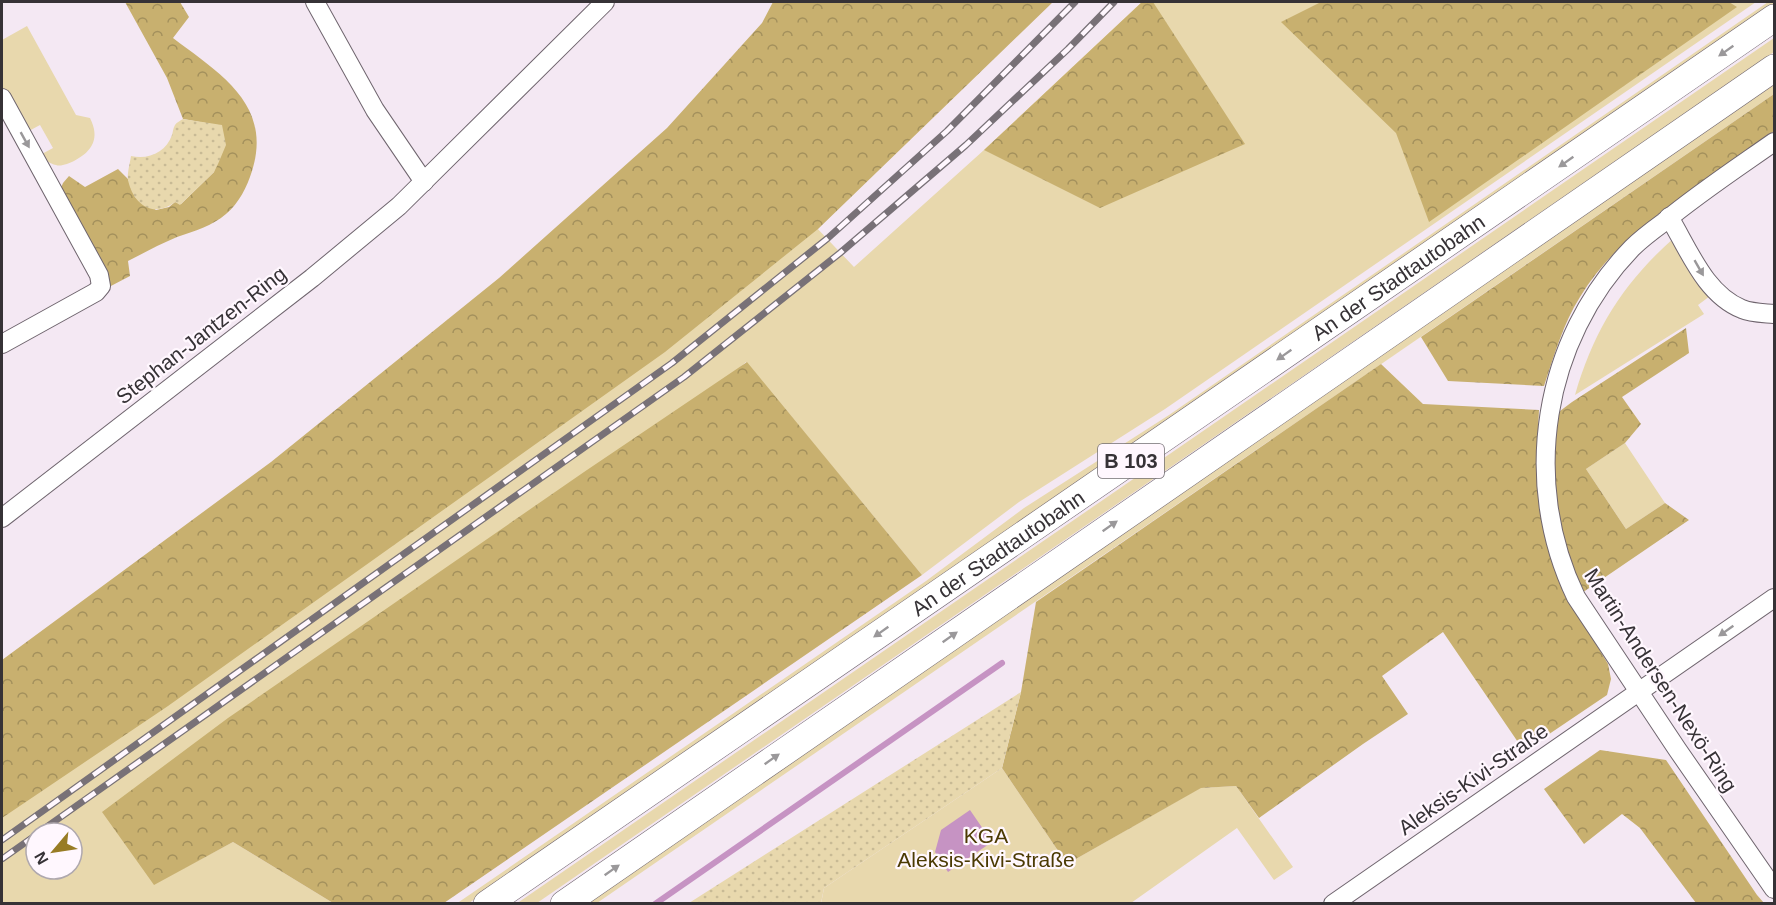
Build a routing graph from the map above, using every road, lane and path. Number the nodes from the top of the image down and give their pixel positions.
1 (315, 2) edge
2 (605, 2) edge
3 (1774, 18) edge
4 (1774, 69) edge
5 (2, 99) edge
6 (1774, 142) edge
7 (424, 182) junction
8 (1670, 217) junction
9 (1774, 314) edge
10 (2, 344) edge
11 (2, 518) edge
12 (1774, 598) edge
13 (1639, 693) junction
14 (1774, 889) edge
15 (487, 903) edge
16 (564, 903) edge
17 (1333, 903) edge

1 - 7 street
2 - 7 street, Stephan-Jantzen-Ring
3 -> 15 highway, An der Stadtautobahn / B 103
16 -> 4 highway, An der Stadtautobahn / B 103
5 -> 10 street
6 - 8 street, Martin-Andersen-Nexö-Ring
7 - 11 street, Stephan-Jantzen-Ring
8 -> 9 street
8 - 13 street, Martin-Andersen-Nexö-Ring
12 -> 13 street, Aleksis-Kivi-Straße
13 - 14 street, Martin-Andersen-Nexö-Ring
13 - 17 street, Aleksis-Kivi-Straße

